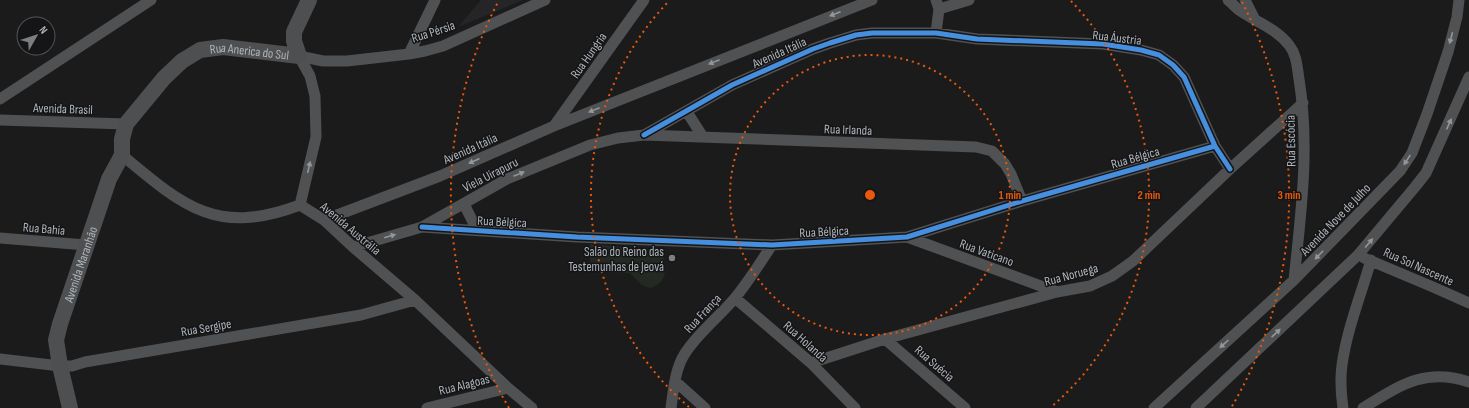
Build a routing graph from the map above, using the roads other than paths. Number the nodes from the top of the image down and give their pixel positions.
1 (151, 0) edge
2 (309, 0) edge
3 (435, 0) edge
4 (545, 0) edge
5 (644, 0) edge
6 (872, 0) edge
7 (969, 0) edge
8 (1228, 0) edge
9 (1245, 0) edge
10 (1459, 0) edge
11 (937, 5) edge
12 (1255, 20) junction
13 (936, 33) junction
14 (409, 54) junction
15 (299, 56) junction
16 (1469, 77) edge
17 (0, 99) edge
18 (1303, 103) junction
19 (687, 112) junction
20 (0, 120) edge
21 (126, 124) junction
22 (554, 126) junction
23 (644, 135) junction
24 (703, 137) junction
25 (1215, 146) junction
26 (122, 155) junction
27 (1230, 169) junction
28 (1022, 201) junction
29 (464, 204) junction
30 (300, 205) junction
31 (324, 220) junction
32 (422, 227) junction
33 (477, 230) junction
34 (907, 237) junction
35 (0, 238) edge
36 (86, 245) junction
37 (772, 245) junction
38 (353, 247) junction
39 (1358, 255) junction
40 (1371, 260) junction
41 (1294, 280) junction
42 (1057, 292) junction
43 (735, 298) junction
44 (415, 300) junction
45 (1469, 303) edge
46 (885, 339) junction
47 (0, 359) edge
48 (811, 363) junction
49 (60, 366) junction
50 (675, 381) junction
51 (1469, 382) edge
52 (508, 388) junction
53 (70, 408) edge
54 (427, 408) edge
55 (532, 408) edge
56 (671, 408) edge
57 (705, 408) edge
58 (855, 408) edge
59 (965, 408) edge
60 (1154, 408) edge
61 (1196, 408) edge
62 (1343, 408) edge
63 (1363, 408) edge

1 - 17 street
2 - 15 main road
3 - 14 street
4 - 14 street, Rua Pérsia
5 - 22 street, Rua Hungria
6 -> 22 street, Avenida Itália
7 - 11 street
8 - 12 street, Rua Escócia
9 - 12 street
10 -> 41 street, Avenida Nove de Julho
11 - 13 street
12 - 18 street, Rua Escócia
13 - 19 street, Avenida Itália
13 - 25 street, Rua Áustria
14 - 15 street, Rua Pérsia
15 - 21 main road, Rua Anerica do Sul
30 -> 15 street, Rua Anerica do Sul
39 -> 16 street
18 - 27 street, Rua Noruega
18 - 41 street, Rua Escócia
19 - 23 street, Avenida Itália
19 - 24 street
20 - 21 street, Avenida Brasil
21 - 26 main road, Avenida Maranhão
22 -> 31 street, Avenida Itália
23 - 24 street, Rua Irlanda
29 -> 23 street, Viela Uirapuru
24 - 28 street, Rua Irlanda
25 - 27 street, Rua Áustria
25 - 28 street, Rua Bélgica
26 - 30 street, Avenida Austrália
26 - 36 main road, Avenida Maranhão
27 - 42 street, Rua Noruega
28 - 34 street, Rua Bélgica
29 - 32 street, Viela Uirapuru
29 - 33 street
30 - 31 street, Avenida Austrália
31 - 38 street, Avenida Austrália
32 - 33 street, Rua Bélgica
38 -> 32 street, Viela Uirapuru
33 - 37 street, Rua Bélgica
34 - 37 street, Rua Bélgica
34 - 42 street, Rua Vaticano
35 - 36 street, Rua Bahia
36 - 49 main road, Avenida Maranhão
37 - 43 street, Rua França
38 - 44 street, Avenida Austrália
39 - 40 street, Rua Sol Nascente
61 -> 39 street
40 - 45 street, Rua Sol Nascente
40 - 62 street
41 -> 60 street, Avenida Nove de Julho
42 - 46 street, Rua Noruega
43 - 48 street, Rua Holanda
43 - 50 street, Rua França
44 - 49 street, Rua Sergipe
44 - 52 street, Avenida Austrália
46 - 48 street, Rua Noruega
46 - 59 street, Rua Suécia
47 - 49 street, Rua Sergipe
48 - 58 street, Rua Holanda
49 - 53 main road, Avenida Maranhão
50 - 56 street, Rua França
50 - 57 street
51 - 63 street
52 - 54 street, Rua Alagoas
52 - 55 street, Avenida Austrália

